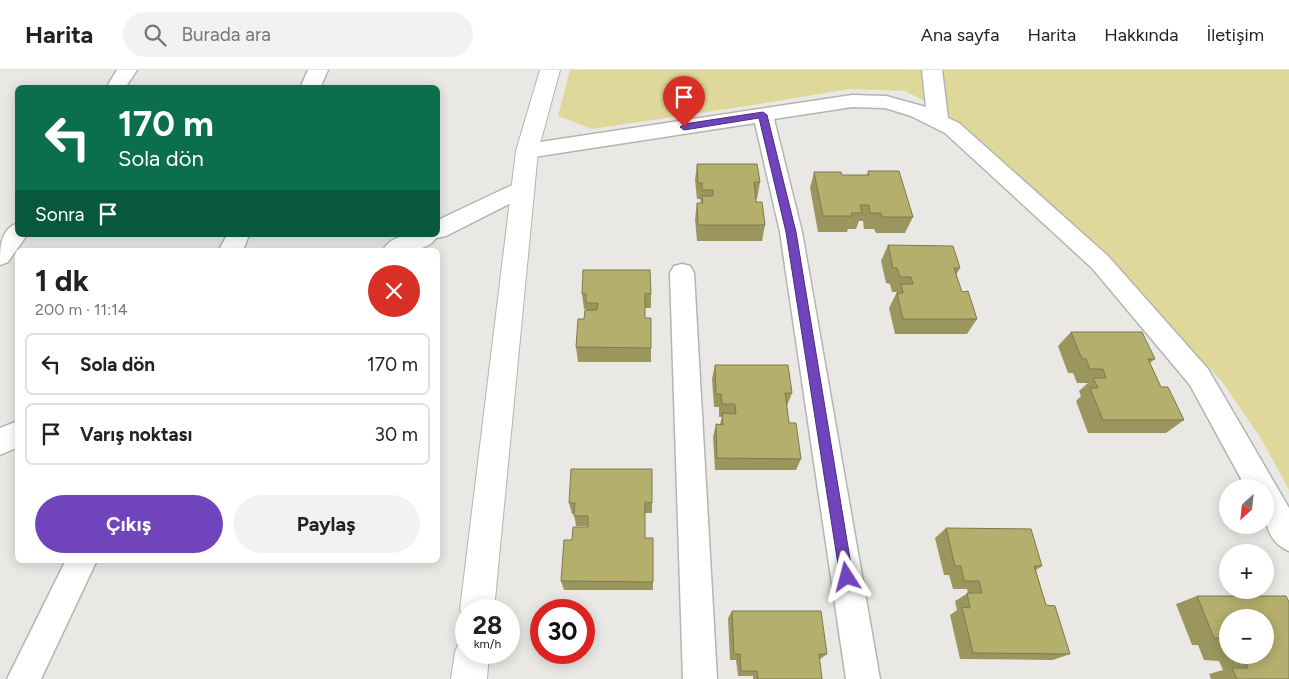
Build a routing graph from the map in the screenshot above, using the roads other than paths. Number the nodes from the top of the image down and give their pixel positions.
1 (127, 70) edge
2 (318, 70) edge
3 (550, 70) edge
4 (932, 70) edge
5 (117, 85) edge
6 (311, 85) edge
7 (763, 115) junction
8 (938, 121) junction
9 (527, 151) junction
10 (523, 188) junction
11 (440, 229) edge
12 (15, 235) edge
13 (422, 237) edge
14 (399, 248) edge
15 (0, 256) edge
16 (682, 273) dead end
17 (15, 434) edge
18 (0, 442) edge
19 (1257, 479) edge
20 (1274, 510) edge
21 (1289, 536) edge
22 (81, 563) edge
23 (478, 599) edge
24 (471, 664) edge
25 (24, 679) edge
26 (469, 679) edge
27 (700, 679) edge
28 (863, 679) edge

1 - 5 street
2 - 6 street
3 - 9 main road
4 - 8 street
7 - 8 street
7 - 9 street
7 - 28 street
8 - 19 street
9 - 10 main road
10 - 11 street
10 - 23 main road
12 - 15 street
13 - 14 street
16 - 27 street
17 - 18 street
20 - 21 street
22 - 25 street
24 - 26 main road

